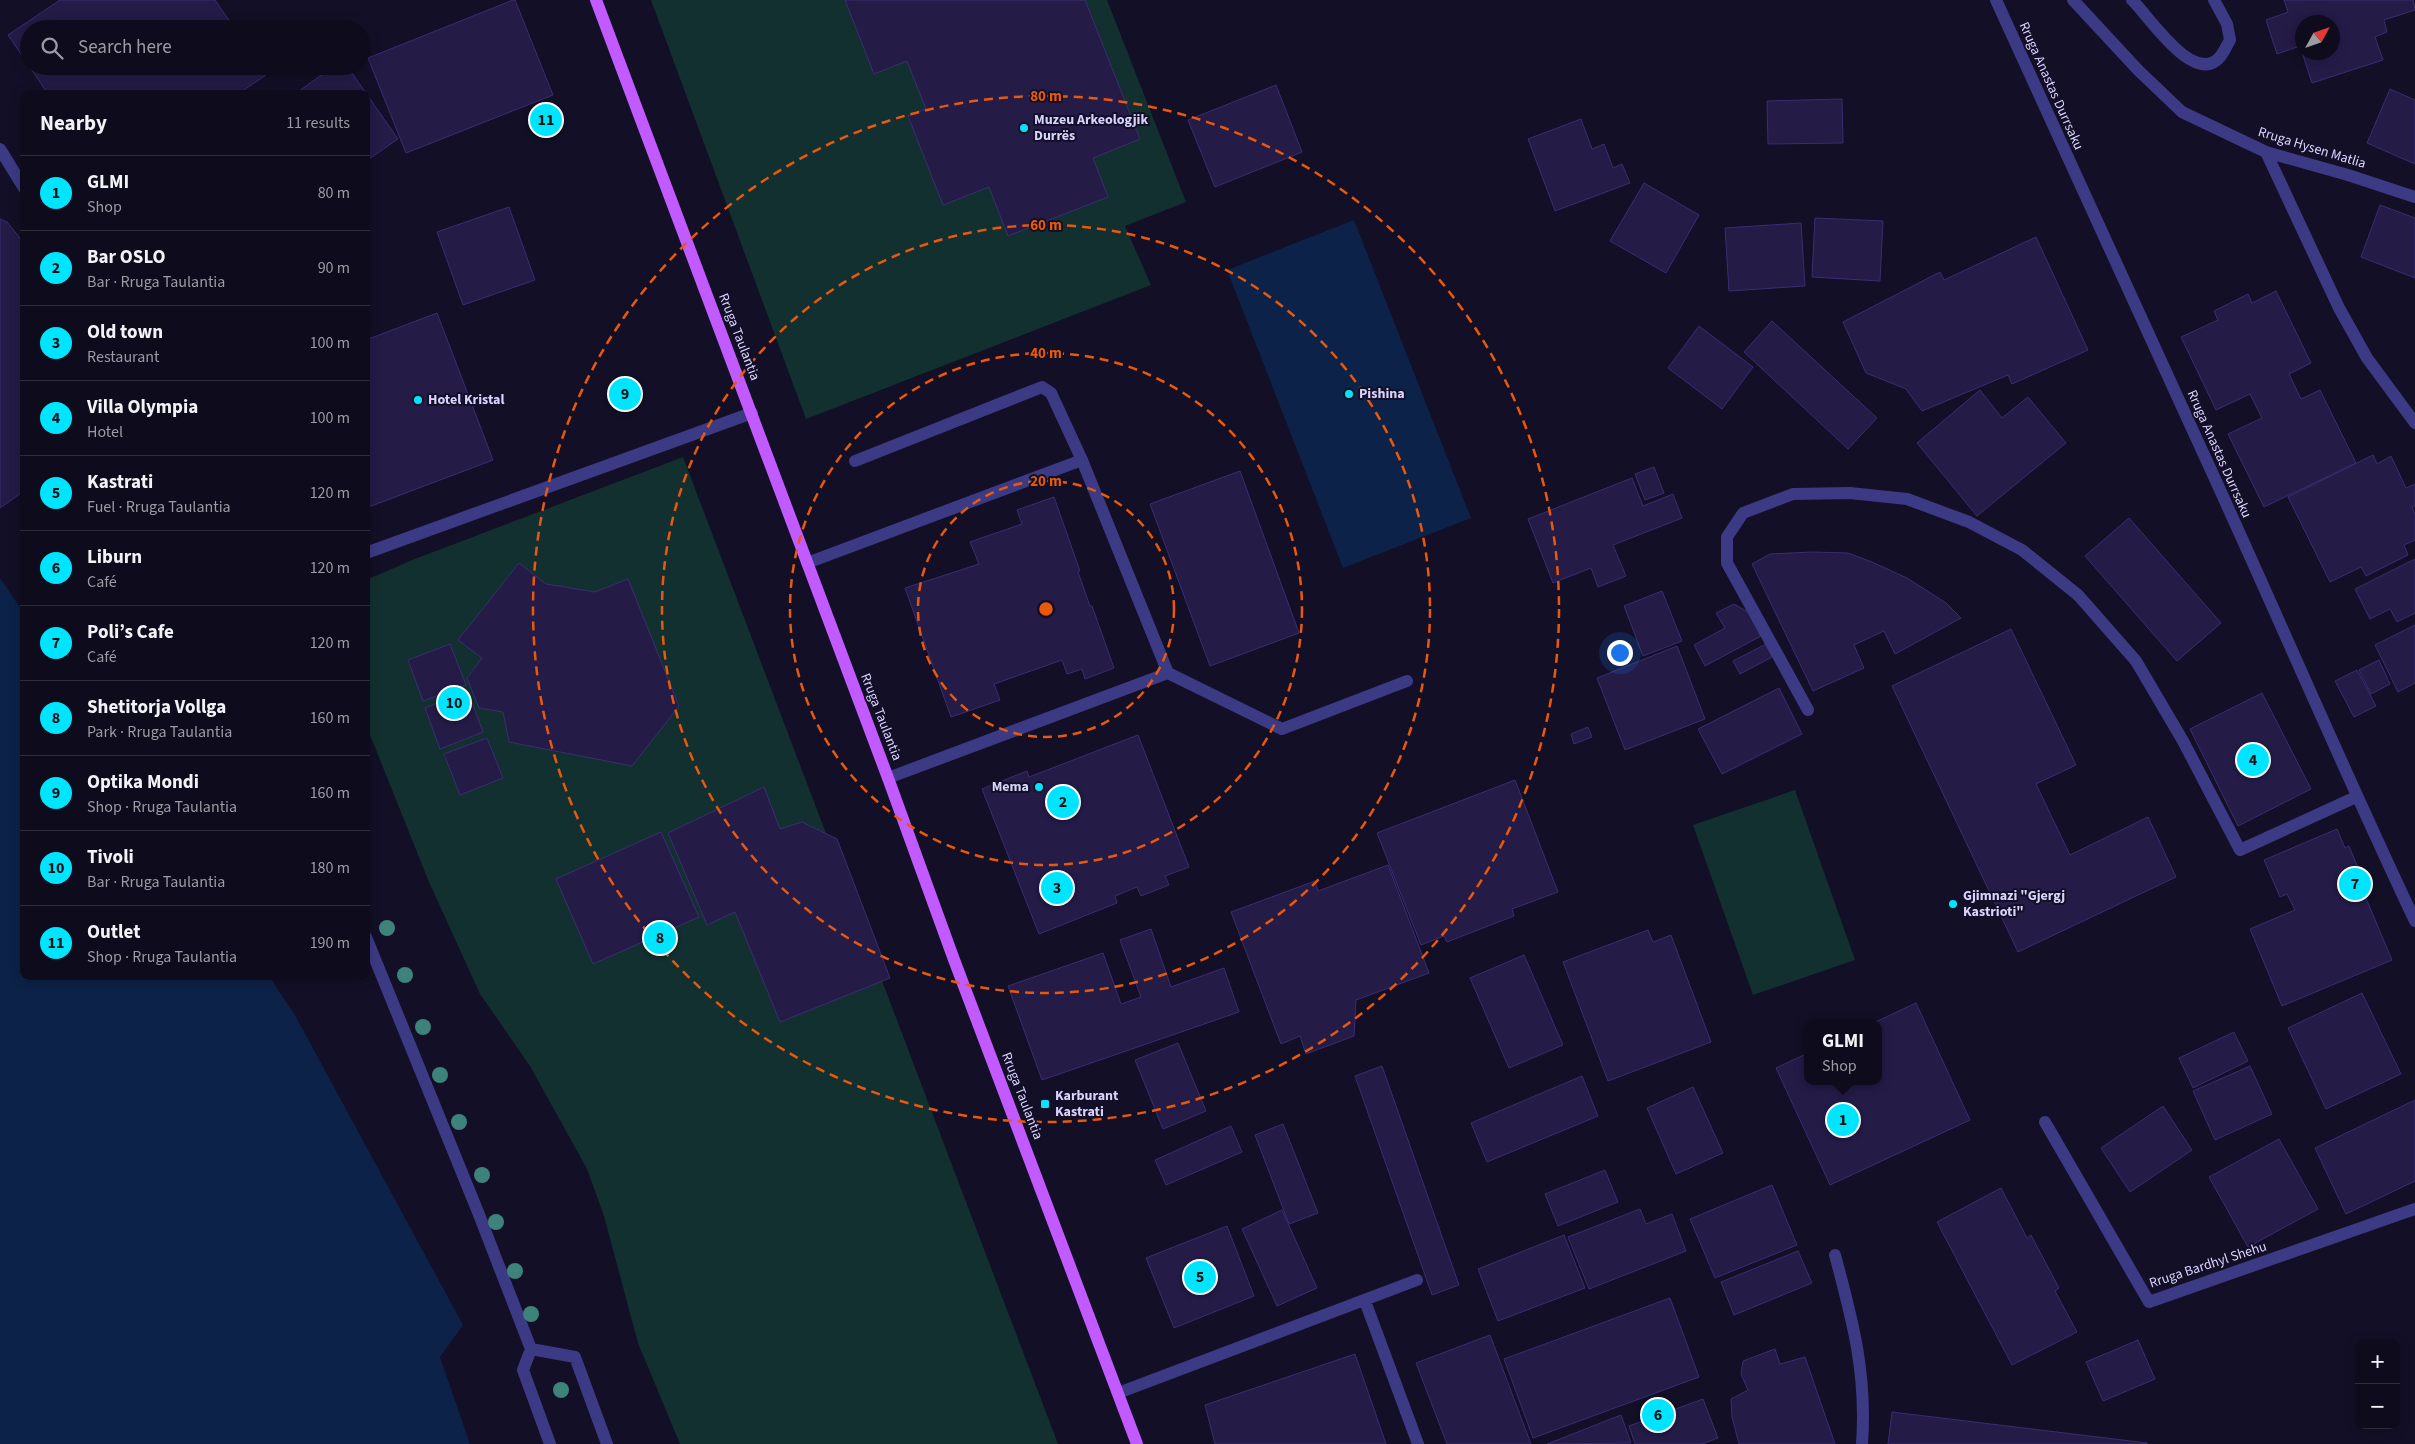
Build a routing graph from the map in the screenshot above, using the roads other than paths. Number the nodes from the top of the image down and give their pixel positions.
1 (596, 0) edge
2 (1996, 0) edge
3 (2073, 0) edge
4 (2132, 0) edge
5 (2214, 0) edge
6 (0, 149) edge
7 (2266, 152) junction
8 (20, 182) edge
9 (2415, 197) edge
10 (752, 413) junction
11 (2415, 423) edge
12 (1082, 460) junction
13 (855, 461) dead end
14 (370, 553) edge
15 (807, 563) junction
16 (1168, 673) junction
17 (1407, 681) dead end
18 (1808, 710) dead end
19 (888, 778) junction
20 (2356, 797) junction
21 (2415, 921) edge
22 (370, 946) edge
23 (2045, 1122) dead end
24 (2415, 1209) edge
25 (1835, 1256) dead end
26 (1417, 1280) dead end
27 (1365, 1300) junction
28 (531, 1349) junction
29 (1118, 1393) junction
30 (550, 1444) edge
31 (607, 1444) edge
32 (1137, 1444) edge
33 (1418, 1444) edge
34 (1862, 1444) edge

1 - 10 main road, Rruga Taulantia
2 - 20 street, Rruga Anastas Durrsaku
3 - 7 street, Rruga Hysen Matlia
4 - 5 street
6 - 8 street
7 - 9 street, Rruga Hysen Matlia
7 - 11 street
10 - 14 street
10 - 15 main road, Rruga Taulantia
12 - 13 street
12 - 15 street
12 - 16 street
15 - 19 main road, Rruga Taulantia
16 - 17 street
16 - 19 street
18 - 20 street
19 - 29 main road, Rruga Taulantia
20 - 21 street, Rruga Anastas Durrsaku
22 - 28 street
23 - 24 street, Rruga Bardhyl Shehu
25 - 34 street
26 - 27 street
27 - 29 street
27 - 33 street
28 - 30 street
28 - 31 street
29 - 32 main road, Rruga Taulantia

